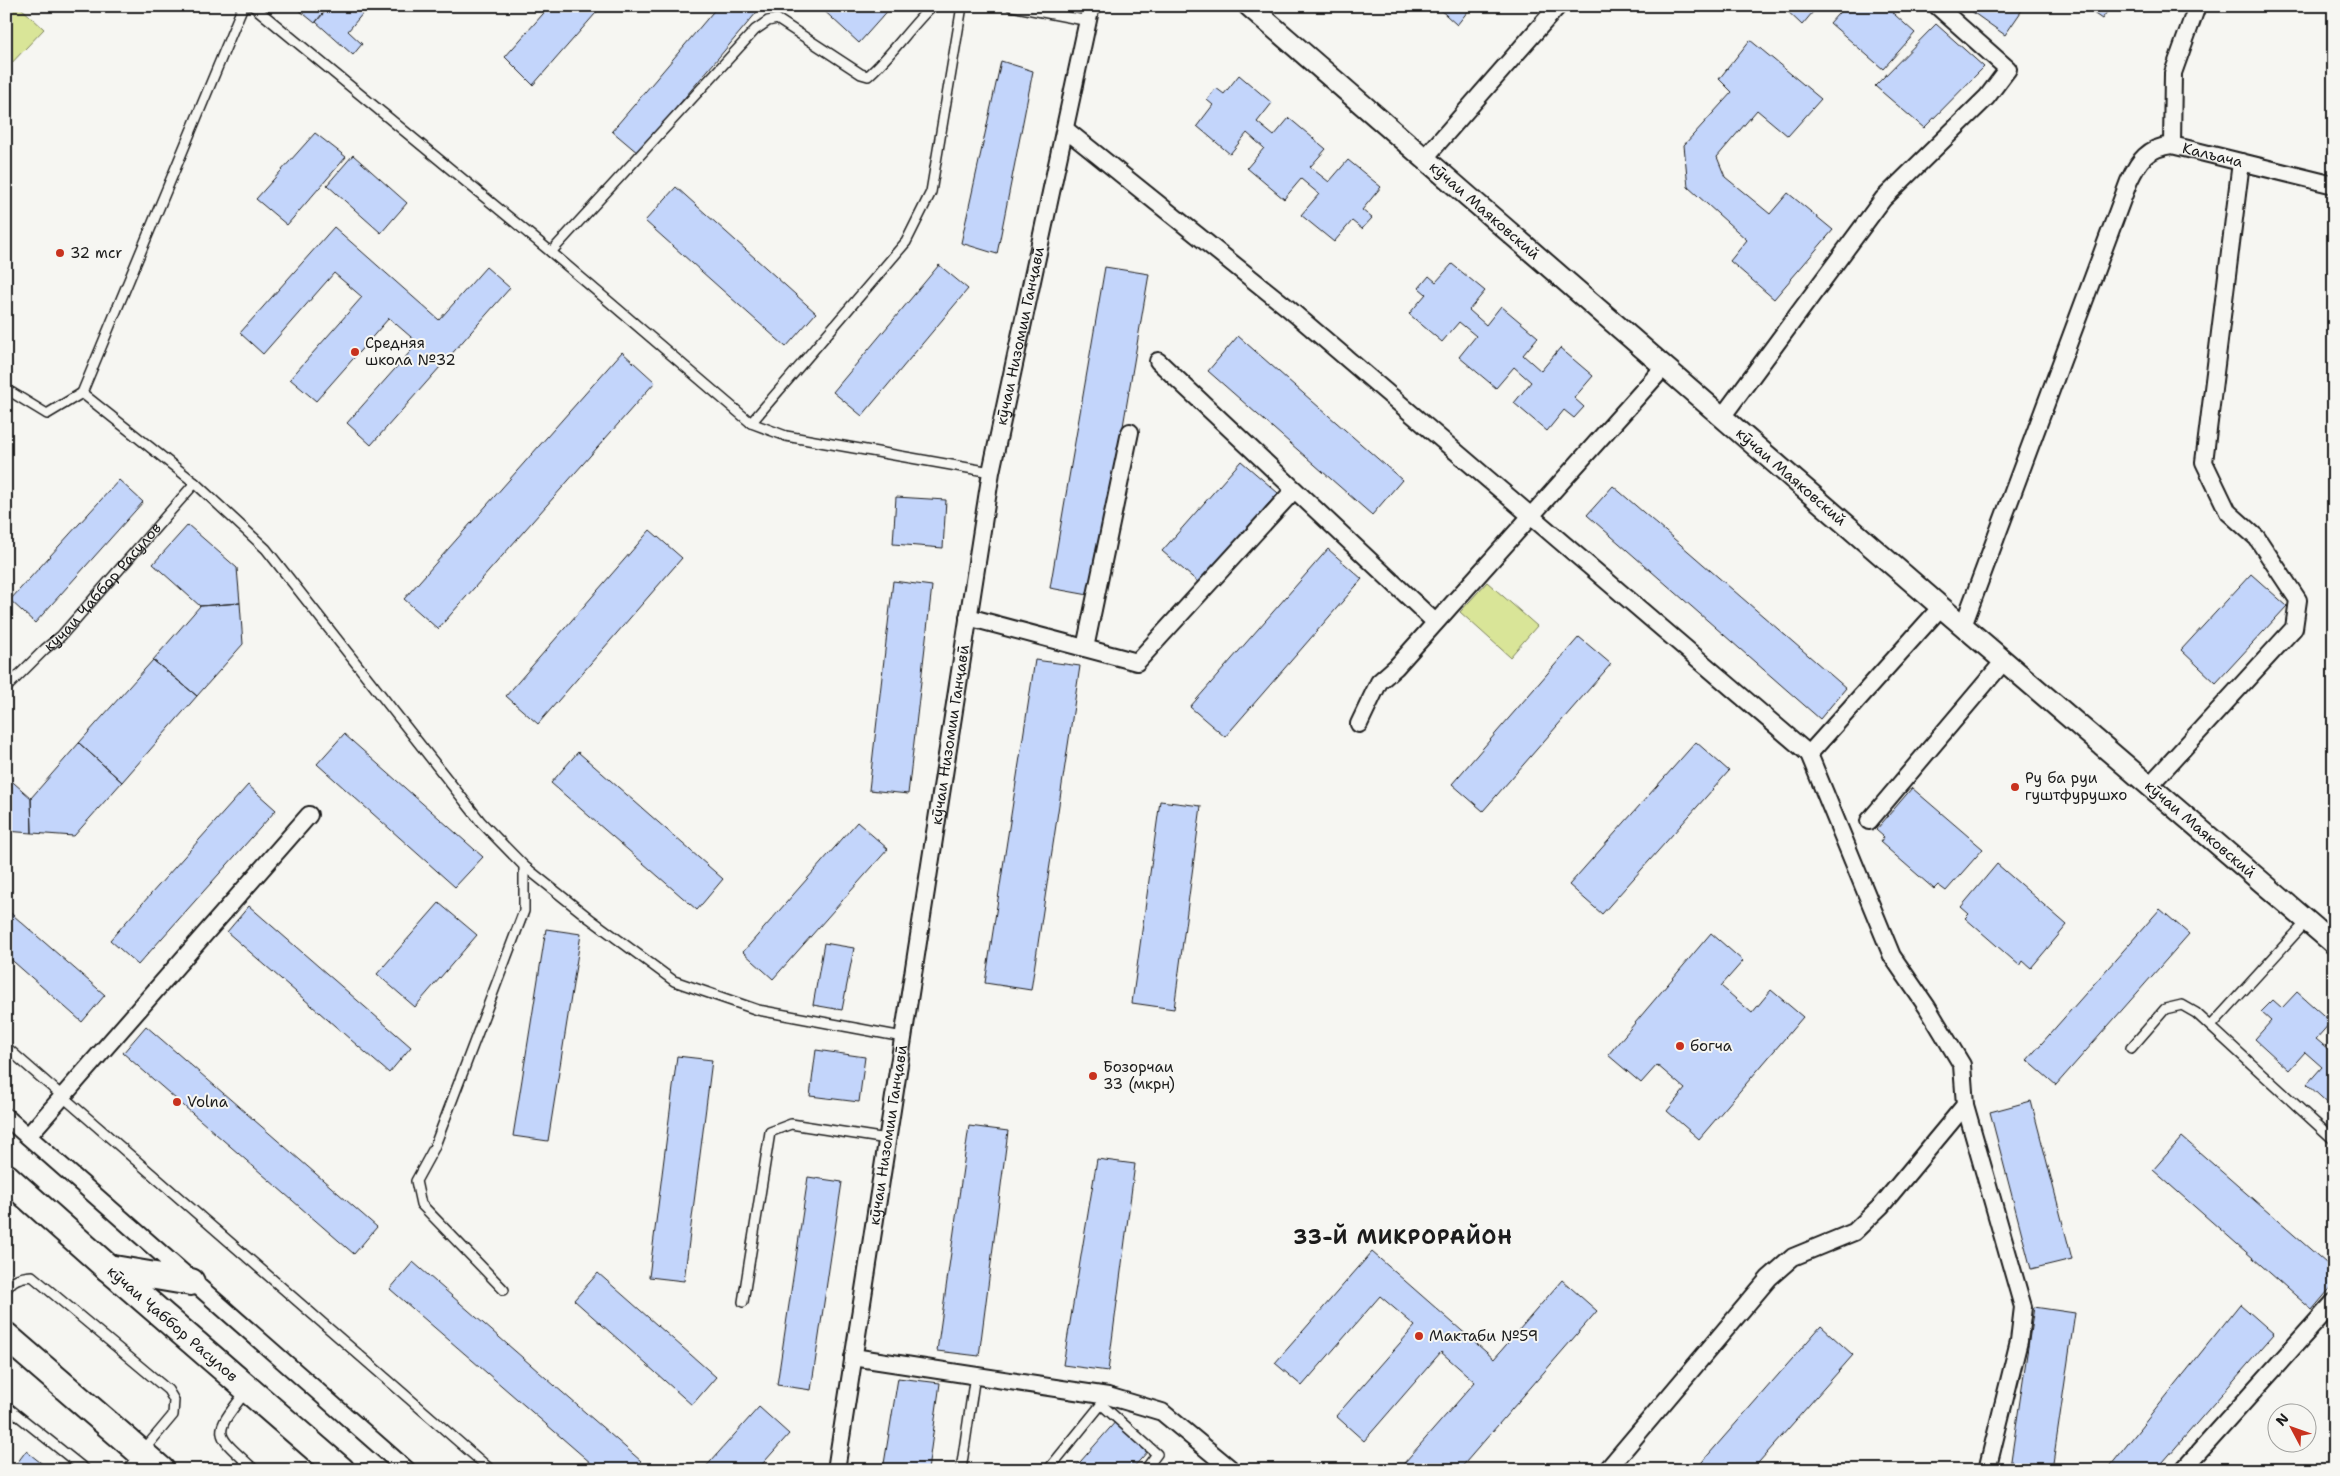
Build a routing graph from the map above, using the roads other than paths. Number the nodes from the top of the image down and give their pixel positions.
1 (243, 6) edge
2 (253, 6) edge
3 (932, 6) edge
4 (962, 6) edge
5 (1011, 6) edge
6 (1249, 6) edge
7 (1558, 6) edge
8 (1937, 6) edge
9 (2197, 6) edge
10 (1090, 14) edge
11 (1066, 129) junction
12 (2172, 145) junction
13 (1424, 158) junction
14 (2241, 162) junction
15 (2334, 185) edge
16 (551, 252) junction
17 (1158, 361) dead end
18 (1664, 367) junction
19 (6, 389) edge
20 (82, 393) junction
21 (1722, 417) junction
22 (751, 423) junction
23 (1130, 432) dead end
24 (991, 472) junction
25 (195, 483) junction
26 (1294, 490) junction
27 (1531, 516) junction
28 (1942, 607) junction
29 (968, 617) junction
30 (1435, 622) junction
31 (1963, 626) junction
32 (1085, 648) junction
33 (2004, 662) junction
34 (6, 688) edge
35 (1359, 724) dead end
36 (1809, 754) junction
37 (2149, 786) junction
38 (309, 815) dead end
39 (1869, 821) dead end
40 (524, 866) junction
41 (2307, 921) junction
42 (2334, 944) edge
43 (2211, 1026) junction
44 (903, 1037) junction
45 (6, 1047) edge
46 (2131, 1048) dead end
47 (64, 1097) junction
48 (1965, 1105) junction
49 (6, 1117) edge
50 (28, 1136) junction
51 (887, 1139) junction
52 (2334, 1140) edge
53 (6, 1177) edge
54 (107, 1268) junction
55 (191, 1282) junction
56 (6, 1290) edge
57 (504, 1290) dead end
58 (743, 1302) dead end
59 (2334, 1302) edge
60 (6, 1336) edge
61 (853, 1357) junction
62 (975, 1375) junction
63 (247, 1389) junction
64 (1105, 1400) junction
65 (6, 1406) edge
66 (134, 1461) edge
67 (837, 1463) edge
68 (1989, 1469) edge
69 (86, 1470) edge
70 (161, 1470) edge
71 (255, 1470) edge
72 (341, 1470) edge
73 (407, 1470) edge
74 (491, 1470) edge
75 (828, 1470) edge
76 (961, 1470) edge
77 (1048, 1470) edge
78 (1145, 1470) edge
79 (1232, 1470) edge
80 (1606, 1470) edge
81 (2183, 1470) edge

1 - 20 lane
2 - 16 lane
3 - 16 lane
4 - 22 lane
5 - 10 lane
6 - 13 street, кӯчаи Маяковский
7 - 13 street
8 - 21 street
9 - 12 street, Калъача
10 - 11 street, кӯчаи Низомии Ганҷавӣ
11 - 24 street, кӯчаи Низомии Ганҷавӣ
11 - 27 street
12 - 14 street, Калъача
12 - 31 street
13 - 18 street, кӯчаи Маяковский
14 - 15 street, Калъача
14 - 37 street
16 - 22 lane
17 - 26 street
18 - 21 street, кӯчаи Маяковский
18 - 27 street
19 - 20 lane
20 - 25 lane
21 - 28 street, кӯчаи Маяковский
22 - 24 lane
23 - 32 street
24 - 29 street, кӯчаи Низомии Ганҷавӣ
25 - 34 lane, кӯчаи Ҷаббор Расулов
25 - 40 lane
26 - 30 street
26 - 32 street
27 - 30 street
27 - 36 street
28 - 31 street, кӯчаи Маяковский
28 - 36 street
29 - 32 street
29 - 44 street, кӯчаи Низомии Ганҷавӣ
30 - 35 street
31 - 33 street, кӯчаи Маяковский
33 - 37 street, кӯчаи Маяковский
33 - 39 street
36 - 48 street
37 - 41 street, кӯчаи Маяковский
38 - 47 street
40 - 44 lane
40 - 57 lane
41 - 42 street, кӯчаи Маяковский
41 - 43 lane
43 - 46 lane
43 - 52 lane
44 - 51 street, кӯчаи Низомии Ганҷавӣ
45 - 47 lane
47 - 50 street
47 - 74 lane
48 - 68 street
48 - 80 street
49 - 50 street
50 - 55 street
51 - 58 lane
51 - 61 street, кӯчаи Низомии Ганҷавӣ
53 - 54 main road, кӯчаи Ҷаббор Расулов
54 - 55 main road
54 - 63 main road, кӯчаи Ҷаббор Расулов
55 - 73 street
56 - 66 lane
59 - 81 street
60 - 66 main road
61 - 62 street
61 - 67 street, кӯчаи Низомии Ганҷавӣ
62 - 64 street
62 - 76 lane
63 - 71 lane
63 - 72 main road, кӯчаи Ҷаббор Расулов
64 - 77 lane
64 - 78 lane
64 - 79 street
65 - 69 lane
66 - 70 main road
67 - 75 lane

